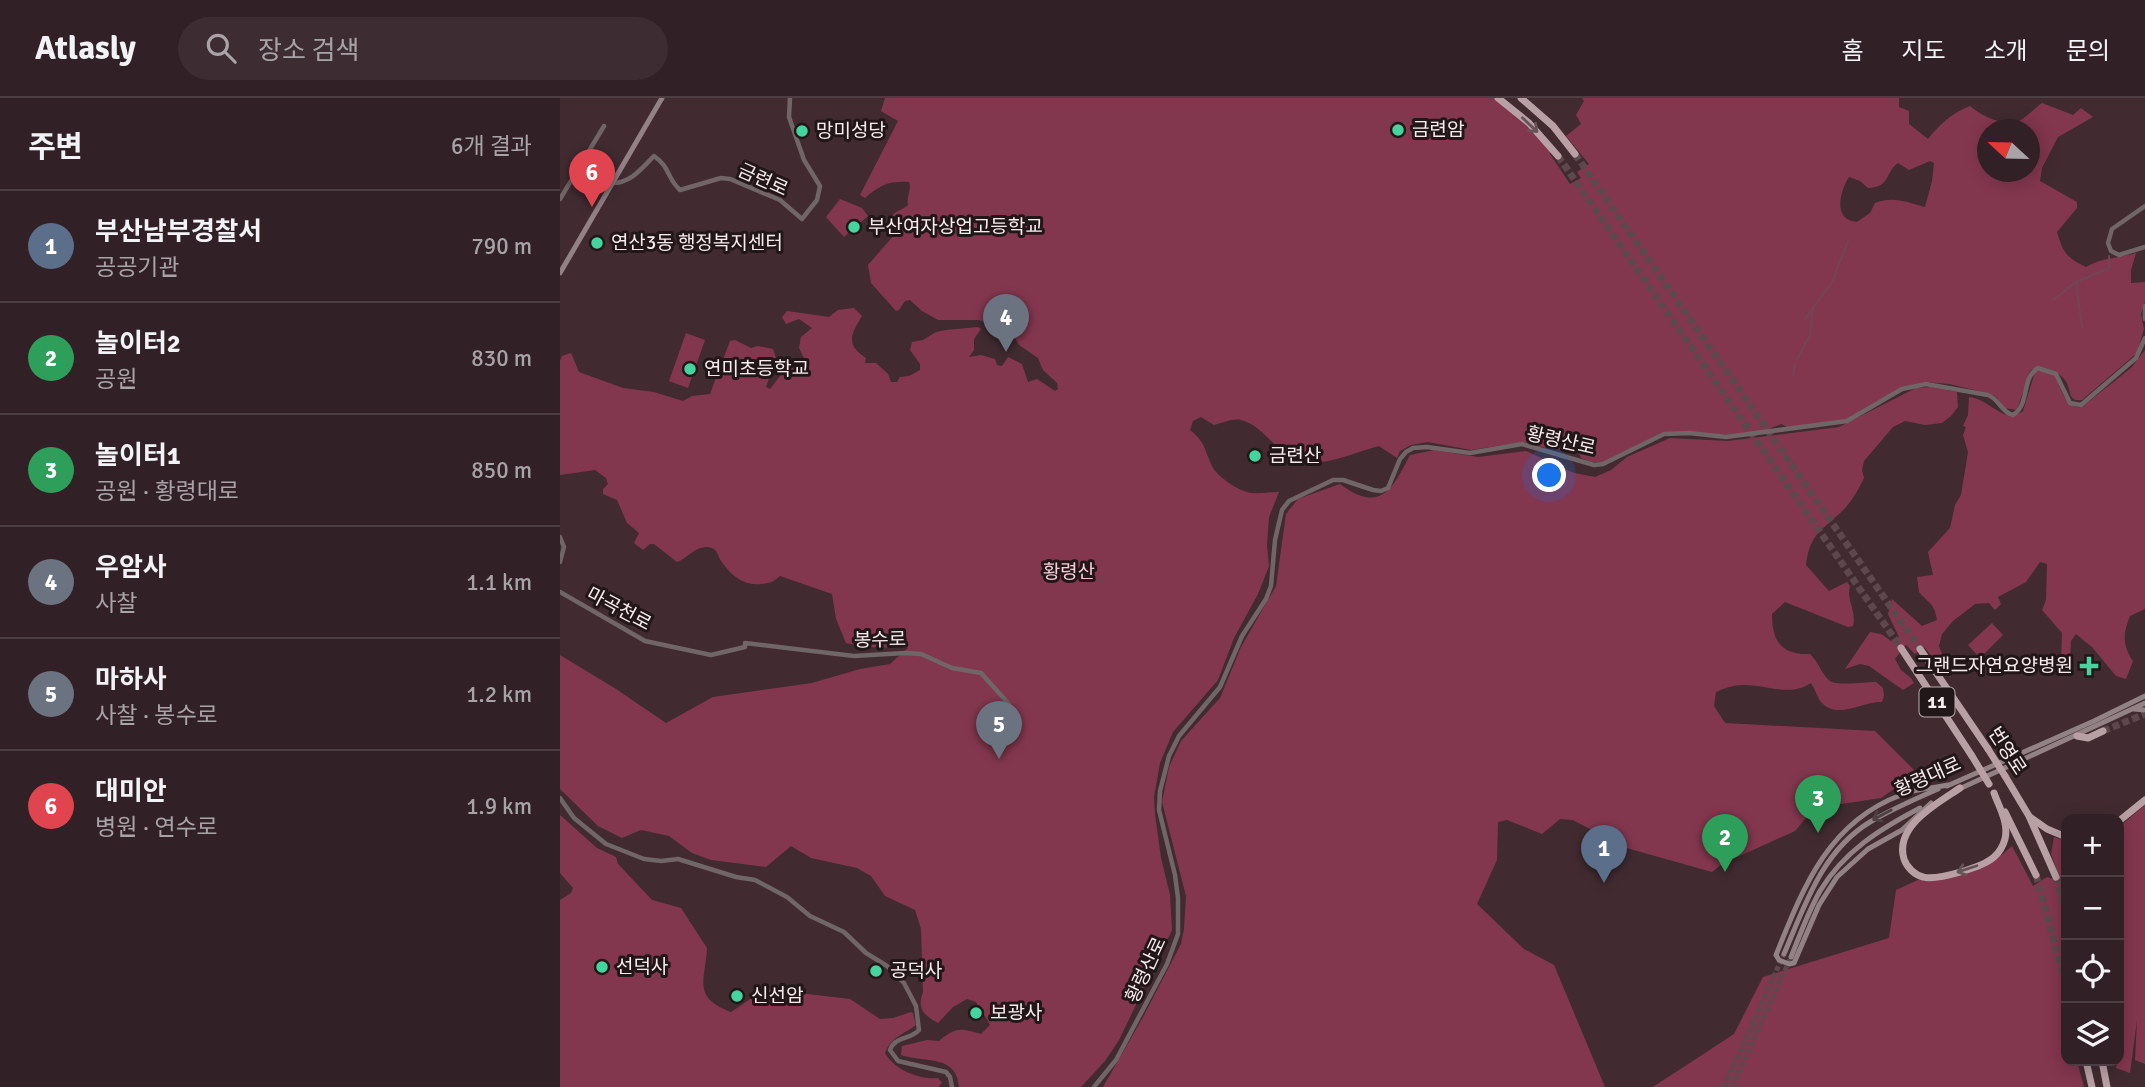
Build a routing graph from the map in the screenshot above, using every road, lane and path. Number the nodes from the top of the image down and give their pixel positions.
1 (662, 98) edge
2 (790, 98) edge
3 (1498, 98) edge
4 (1521, 98) edge
5 (604, 126) dead end
6 (1575, 154) tunnel mouth
7 (1558, 156) tunnel mouth
8 (612, 183) junction
9 (560, 199) edge
10 (2145, 206) edge
11 (2145, 247) edge
12 (560, 273) edge
13 (2145, 306) edge
14 (2145, 319) edge
15 (2145, 338) edge
16 (560, 537) edge
17 (560, 562) edge
18 (560, 592) edge
19 (746, 643) joint
20 (1901, 648) tunnel mouth
21 (1920, 649) tunnel mouth
22 (2145, 696) edge
23 (2145, 703) edge
24 (2134, 709) junction
25 (2145, 710) edge
26 (2103, 731) tunnel mouth
27 (1007, 735) dead end
28 (2077, 736) junction
29 (1948, 785) junction
30 (1960, 788) junction
31 (1903, 793) junction
32 (1994, 793) junction
33 (560, 799) edge
34 (2143, 801) edge
35 (1931, 803) junction
36 (1905, 804) junction
37 (2029, 816) junction
38 (2124, 817) edge
39 (1896, 820) junction
40 (1902, 830) junction
41 (2061, 834) edge
42 (2036, 875) tunnel mouth
43 (2056, 877) tunnel mouth
44 (1783, 954) tunnel mouth
45 (1791, 957) tunnel mouth
46 (2087, 1066) edge
47 (2103, 1066) edge
48 (951, 1087) edge
49 (1094, 1087) edge
50 (2092, 1087) edge
51 (2107, 1087) edge

1 - 8 main road
2 - 8 street, 금련로
3 -> 7 highway
4 - 6 highway
5 - 9 street
8 - 12 main road
10 - 11 street
13 - 14 street
15 - 49 street, 황령산로
16 - 17 street
18 - 19 street, 마곡천로
19 - 27 street, 봉수로
20 - 32 highway, 번영로 / 11, bridge
21 - 37 highway, 번영로 / 11, bridge
22 - 29 main road, 황령대로
23 - 24 main road, 황령대로
24 - 25 main road
24 - 28 main road, 황령대로
26 - 28 highway
28 - 30 main road, 황령대로
29 - 31 main road
29 - 36 main road, 황령대로
32 -> 30 highway
30 - 35 main road, 황령대로
31 - 36 main road
31 - 40 main road
32 - 42 highway, 번영로 / 11
33 - 48 street
34 - 38 highway
35 - 39 main road, 황령대로
35 - 40 main road
36 -> 44 main road, 황령대로
37 - 41 highway
37 - 43 highway, 번영로 / 11
39 - 40 main road
39 - 45 main road, 황령대로
46 - 50 highway
47 - 51 highway

